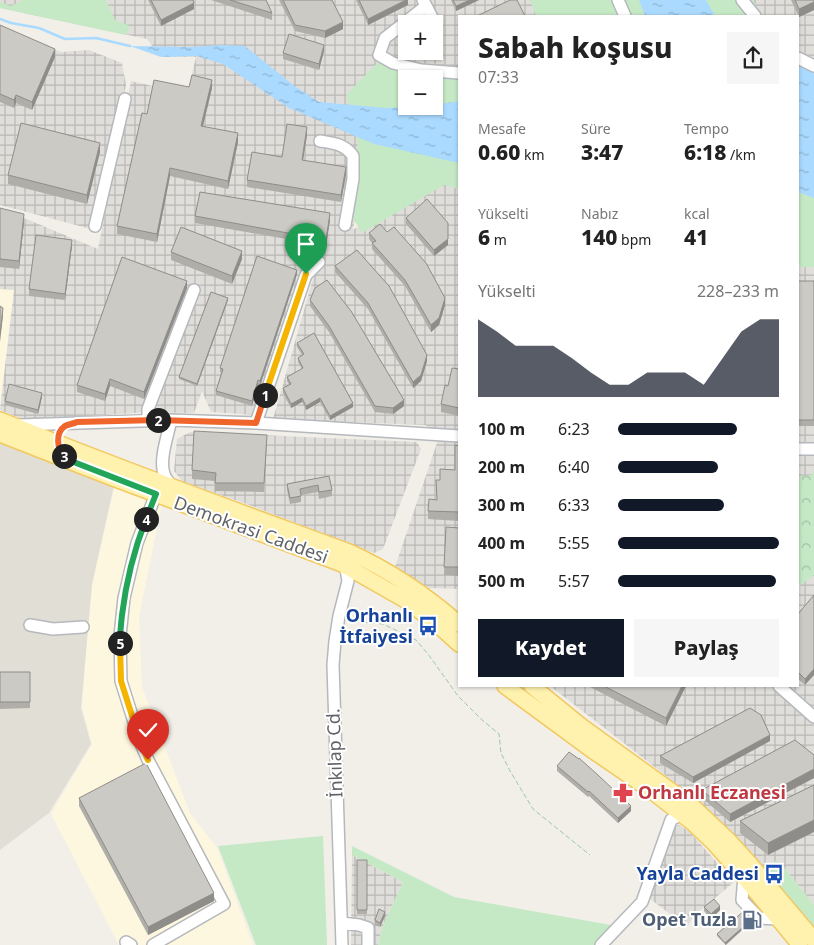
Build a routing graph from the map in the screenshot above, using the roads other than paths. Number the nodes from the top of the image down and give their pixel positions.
1 (618, 0) edge
2 (742, 0) edge
3 (425, 3) edge
4 (431, 15) edge
5 (624, 15) edge
6 (754, 15) edge
7 (799, 58) edge
8 (814, 66) edge
9 (458, 73) edge
10 (125, 99) dead end
11 (320, 141) dead end
12 (344, 225) dead end
13 (95, 226) dead end
14 (319, 262) dead end
15 (194, 290) dead end
16 (148, 420) junction
17 (171, 420) junction
18 (77, 422) junction
19 (256, 423) junction
20 (2, 425) edge
21 (458, 436) edge
22 (58, 444) junction
23 (799, 449) edge
24 (814, 449) edge
25 (71, 461) junction
26 (175, 488) junction
27 (156, 494) junction
28 (342, 564) junction
29 (380, 567) junction
30 (371, 580) junction
31 (345, 591) junction
32 (458, 623) edge
33 (30, 625) dead end
34 (83, 627) dead end
35 (458, 643) edge
36 (506, 687) edge
37 (533, 687) edge
38 (780, 687) edge
39 (814, 717) edge
40 (682, 813) junction
41 (342, 922) junction
42 (814, 940) edge
43 (153, 945) edge
44 (342, 945) edge
45 (368, 945) edge
46 (601, 945) edge
47 (800, 945) edge

1 - 5 street
2 - 6 street
3 - 4 street
3 - 9 street
7 - 8 street
10 - 13 street
11 - 12 street
14 - 19 street
15 - 16 street
16 - 17 street
16 - 18 street
17 - 19 street
17 - 26 street
18 - 20 street
18 - 22 street
19 - 21 street
20 - 22 main road, Demokrasi Caddesi
20 - 25 main road, Demokrasi Caddesi
22 - 25 street
22 - 26 main road, Demokrasi Caddesi
23 - 24 street
25 - 27 main road, Demokrasi Caddesi
26 - 29 main road, Demokrasi Caddesi
27 - 28 main road, Demokrasi Caddesi
27 - 43 street
28 - 29 main road
28 - 30 main road, Demokrasi Caddesi
28 - 31 street, İnkılap Cd.
29 - 32 main road, Demokrasi Caddesi
30 - 31 street
30 - 35 main road, Demokrasi Caddesi
31 - 41 street, İnkılap Cd.
33 - 34 street
36 - 40 main road
37 - 42 main road
38 - 39 street
40 - 46 street
40 - 47 main road
41 - 44 street, İnkılap Cd.
41 - 45 street

